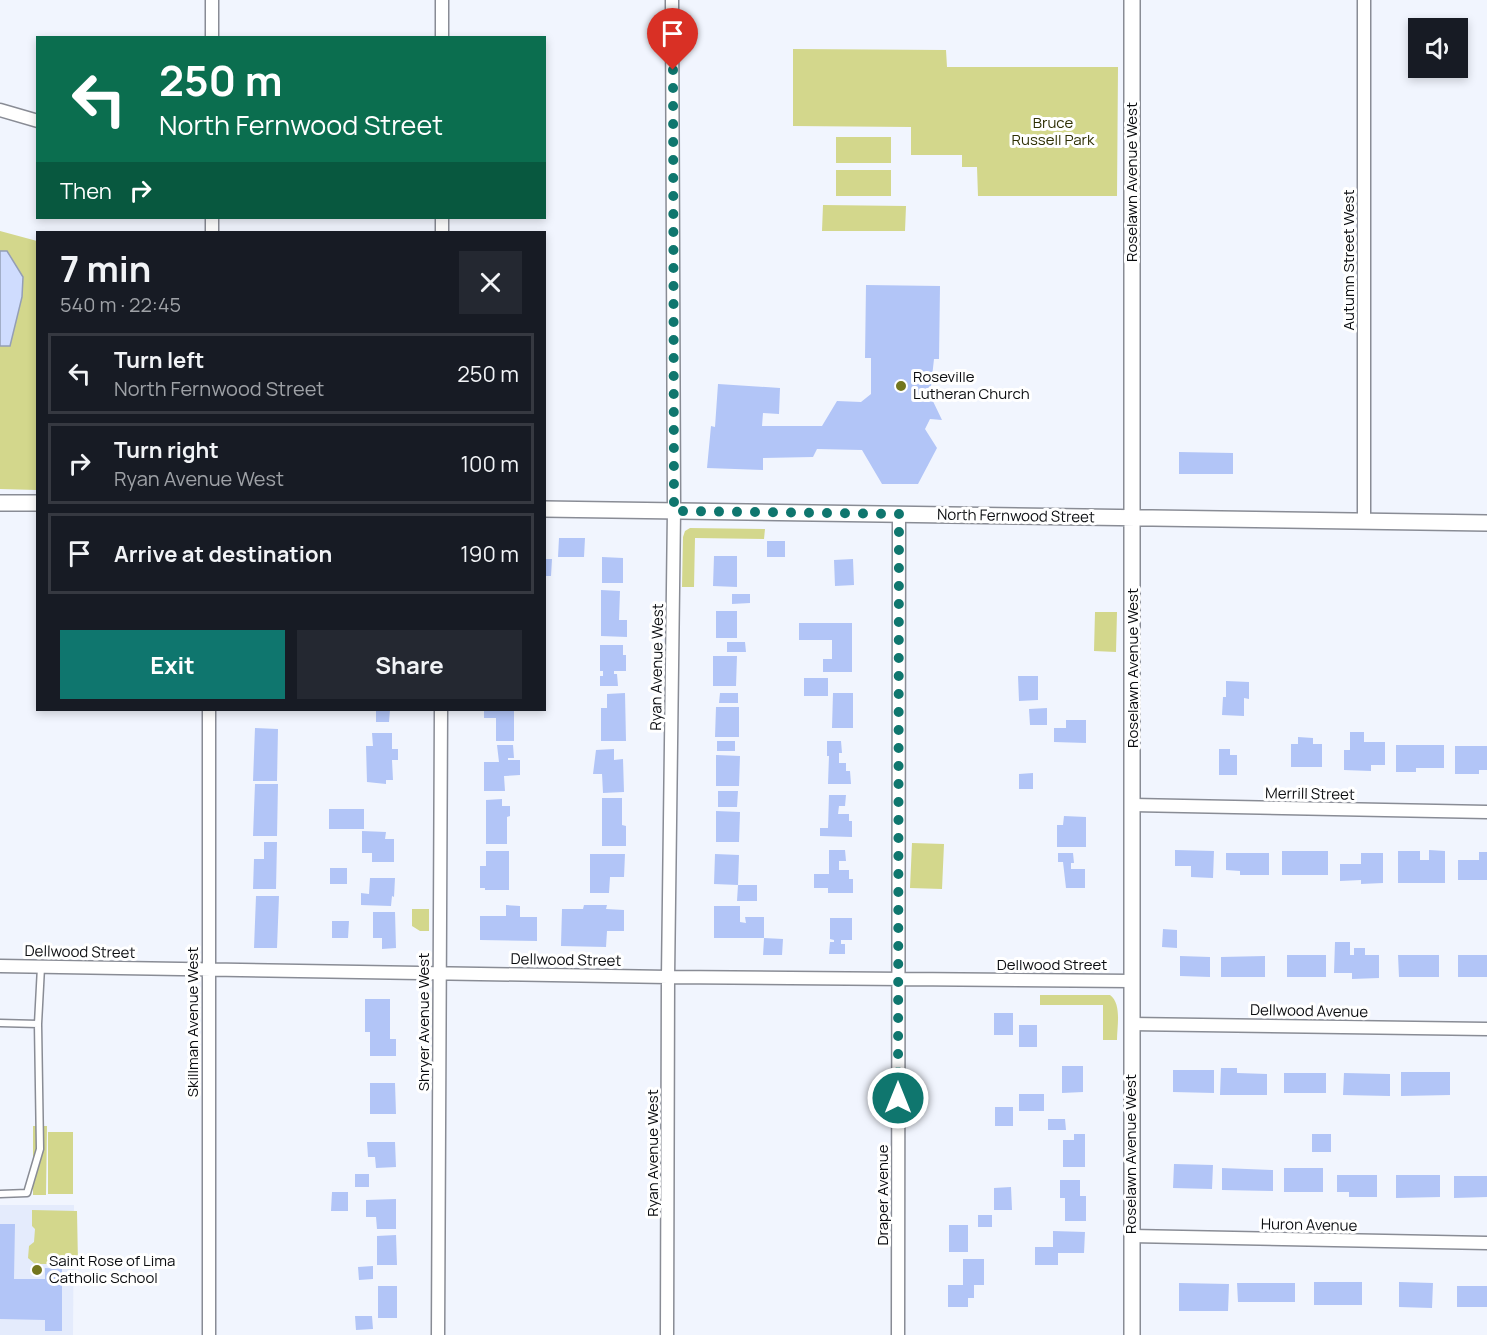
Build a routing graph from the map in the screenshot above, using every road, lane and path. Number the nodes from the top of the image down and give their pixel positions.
1 (212, 0) edge
2 (442, 0) edge
3 (672, 0) edge
4 (1132, 0) edge
5 (1364, 0) edge
6 (212, 36) edge
7 (442, 36) edge
8 (0, 110) edge
9 (36, 121) edge
10 (0, 503) edge
11 (36, 503) edge
12 (546, 509) edge
13 (674, 511) junction
14 (899, 514) junction
15 (1133, 518) junction
16 (1364, 521) junction
17 (1487, 523) edge
18 (209, 711) edge
19 (441, 711) edge
20 (1132, 805) junction
21 (1487, 813) edge
22 (0, 966) edge
23 (41, 967) junction
24 (208, 969) junction
25 (439, 972) junction
26 (668, 976) junction
27 (899, 979) junction
28 (1131, 981) junction
29 (0, 1023) edge
30 (38, 1024) junction
31 (1131, 1024) junction
32 (1487, 1029) edge
33 (0, 1194) edge
34 (1131, 1236) junction
35 (1487, 1243) edge
36 (209, 1335) edge
37 (438, 1335) edge
38 (667, 1335) edge
39 (898, 1335) edge
40 (1132, 1335) edge

1 - 6 street
2 - 7 street
3 - 13 street, Ryan Avenue West
4 - 15 street, Roselawn Avenue West
5 - 16 street, Autumn Street West
8 - 9 street
10 - 11 street
12 - 13 street, North Fernwood Street
13 - 14 street, North Fernwood Street
13 - 26 street, Ryan Avenue West
14 - 15 street, North Fernwood Street
14 - 27 street, Draper Avenue
15 - 16 street, North Fernwood Street
15 - 20 street, Roselawn Avenue West
16 - 17 street, North Fernwood Street
18 - 24 street, Skillman Avenue West
19 - 25 street, Shryer Avenue West
20 - 21 street, Merrill Street
20 - 28 street, Roselawn Avenue West
22 - 23 street, Dellwood Street
23 - 24 street, Dellwood Street
23 - 30 lane
24 - 25 street, Dellwood Street
24 - 36 street, Skillman Avenue West
25 - 26 street, Dellwood Street
25 - 37 street, Shryer Avenue West
26 - 27 street, Dellwood Street
26 - 38 street, Ryan Avenue West
27 - 28 street, Dellwood Street
27 - 39 street, Draper Avenue
28 - 31 street, Roselawn Avenue West
29 - 30 lane
30 - 33 lane
31 - 32 street, Dellwood Avenue
31 - 34 street, Roselawn Avenue West
34 - 35 street, Huron Avenue
34 - 40 street, Roselawn Avenue West

